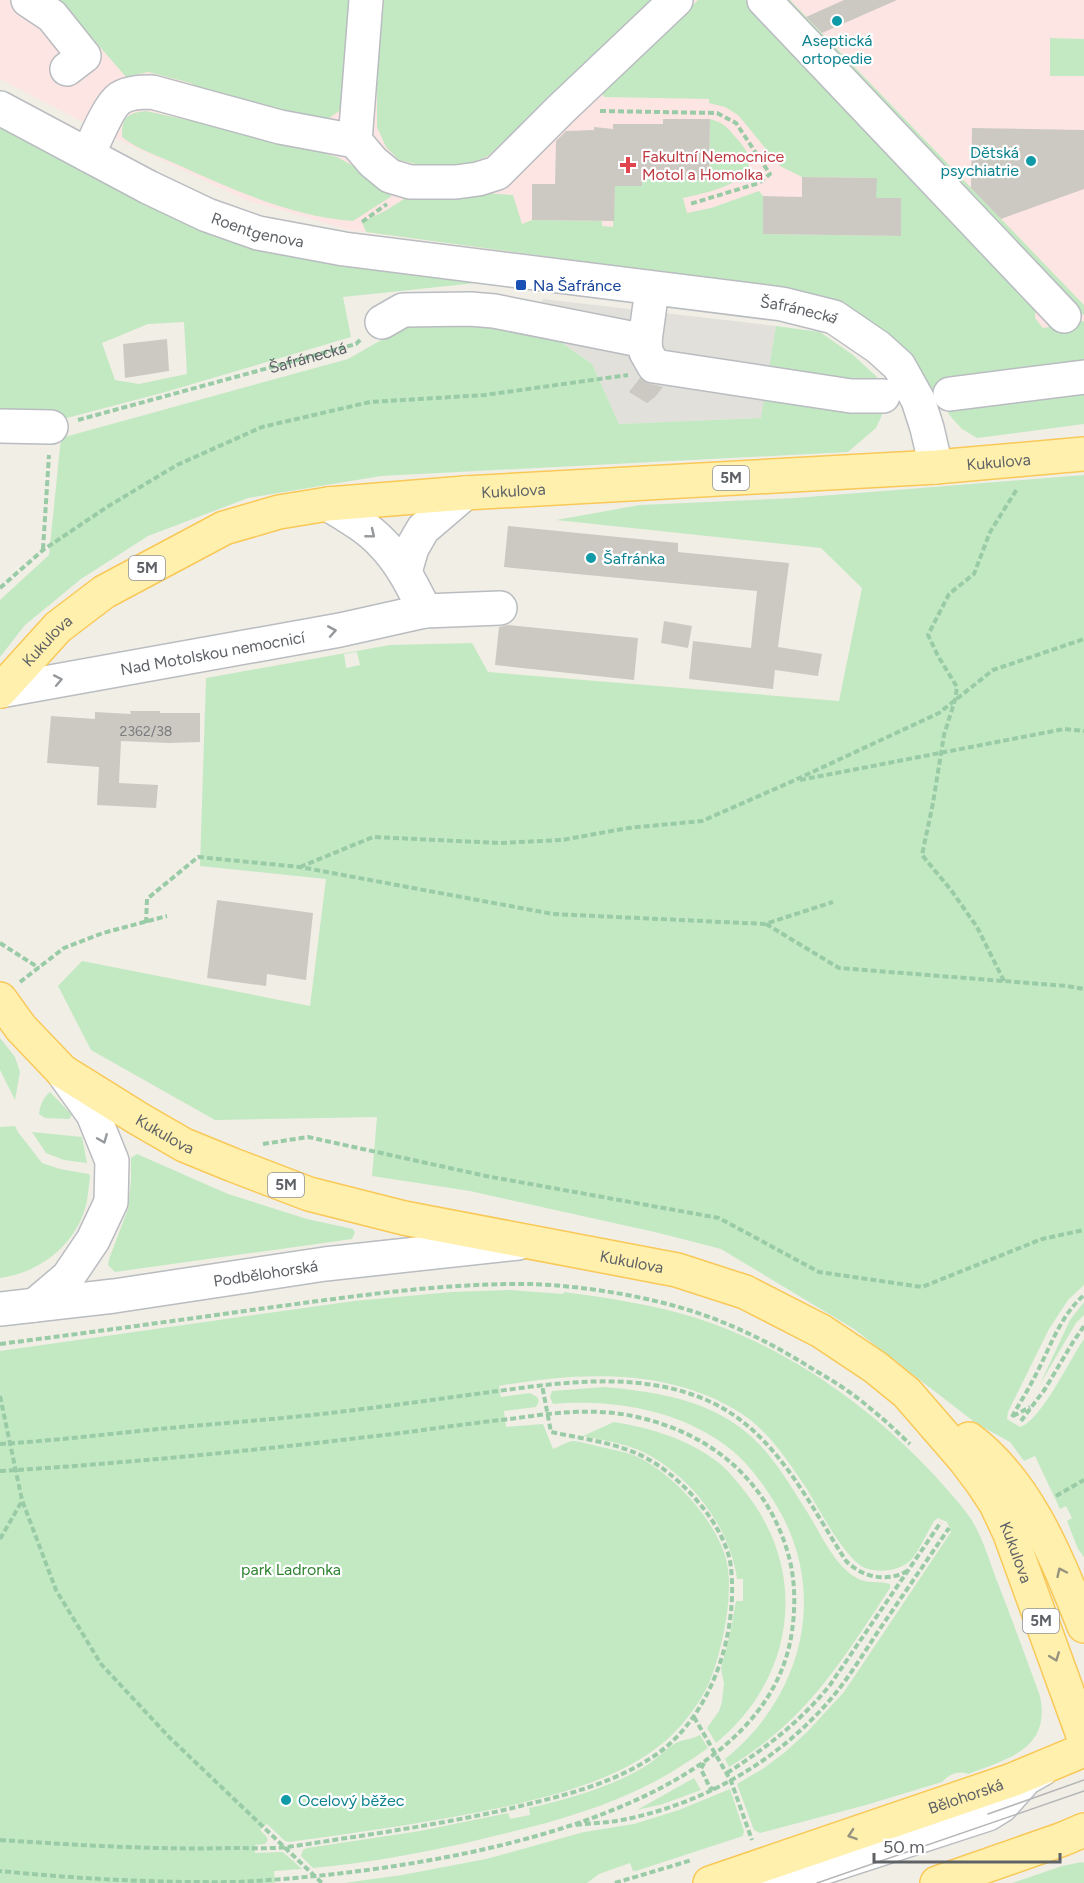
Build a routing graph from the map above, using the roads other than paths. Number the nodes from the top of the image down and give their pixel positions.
1 (28, 0) edge
2 (366, 0) edge
3 (676, 0) edge
4 (764, 0) edge
5 (67, 69) dead end
6 (0, 108) edge
7 (355, 141) junction
8 (88, 155) junction
9 (540, 275) joint
10 (652, 289) junction
11 (1064, 316) dead end
12 (382, 322) road end
13 (650, 354) junction
14 (1084, 377) edge
15 (950, 394) dead end
16 (883, 396) dead end
17 (0, 426) edge
18 (51, 427) road end
19 (1084, 454) edge
20 (936, 467) junction
21 (465, 493) junction
22 (328, 504) junction
23 (405, 572) junction
24 (500, 608) dead end
25 (425, 611) junction
26 (0, 691) edge
27 (8, 992) edge
28 (62, 1071) junction
29 (532, 1242) junction
30 (35, 1305) junction
31 (0, 1309) edge
32 (907, 1393) junction
33 (1084, 1626) edge
34 (1084, 1738) edge
35 (1084, 1750) edge
36 (1046, 1767) junction
37 (1084, 1830) edge
38 (710, 1883) edge
39 (776, 1883) edge
40 (937, 1883) edge

1 - 5 street
2 - 7 street
3 - 7 street
4 - 11 street
6 - 8 street, Roentgenova
7 - 8 street
8 - 9 street, Roentgenova
9 - 10 street, Šafránecká
10 - 13 street
10 - 20 street, Šafránecká
12 - 13 street
13 - 16 street
14 - 15 street
17 - 18 street
19 - 20 main road, Kukulova / 5M
20 - 21 main road, Kukulova / 5M
21 - 22 main road, Kukulova / 5M
21 - 23 street
22 -> 23 street
22 - 26 main road, Kukulova / 5M
23 - 25 street
24 - 25 street, Nad Motolskou nemocnicí
26 -> 25 street, Nad Motolskou nemocnicí
27 - 28 main road, Kukulova / 5M
28 - 29 main road, Kukulova / 5M
28 -> 30 street
29 - 30 street, Podbělohorská
29 - 32 main road, Kukulova / 5M
30 - 31 street, Podbělohorská
33 -> 32 main road, 5M
32 -> 34 main road, Kukulova / 5M
35 - 36 main road, Bělohorská
36 -> 38 main road, Bělohorská
36 - 39 street
37 - 40 main road

